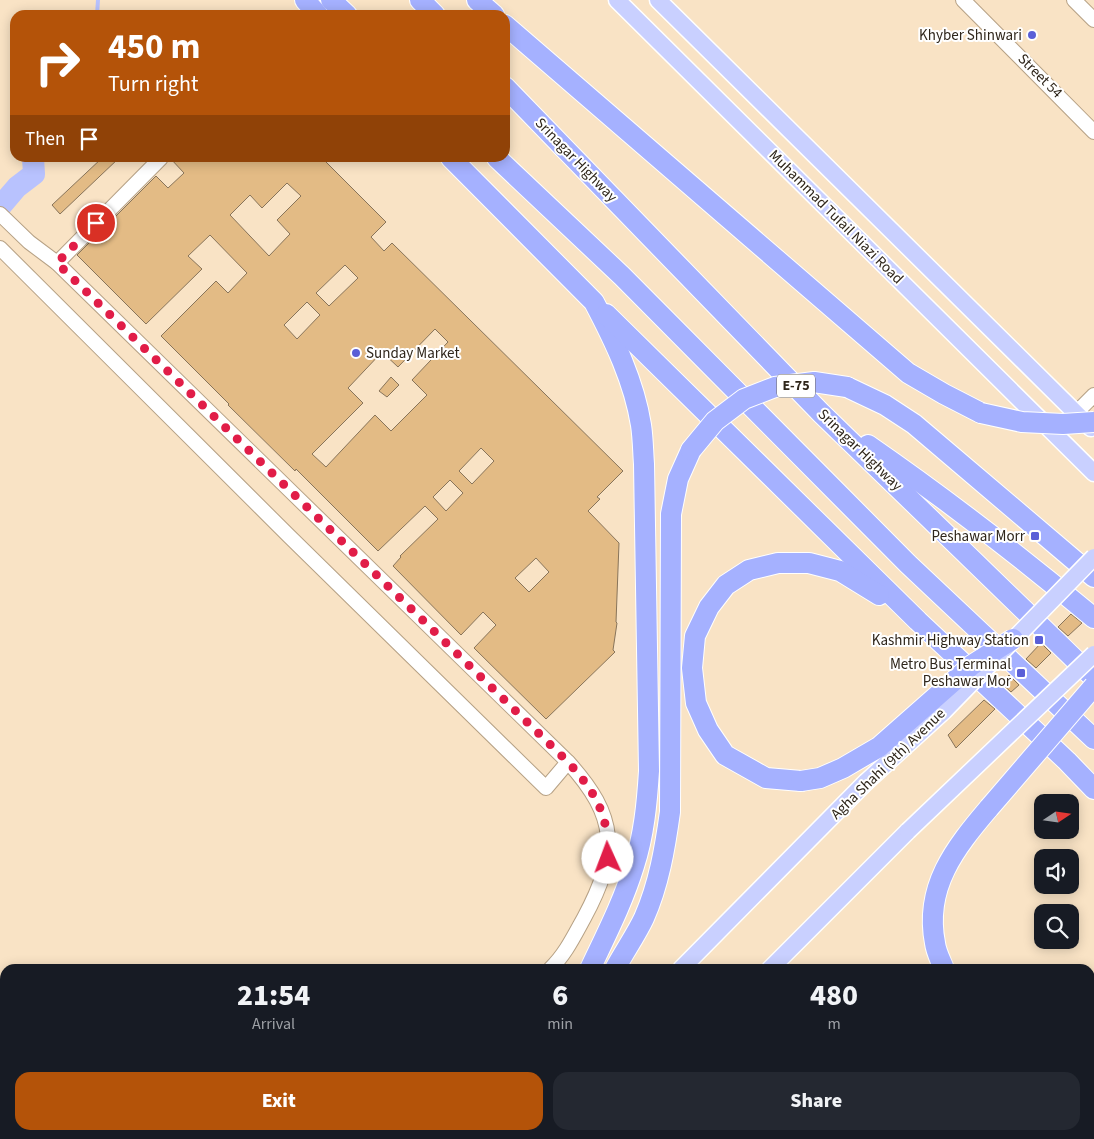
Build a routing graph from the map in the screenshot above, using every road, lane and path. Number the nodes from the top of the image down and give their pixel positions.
1 (331, 0) edge
2 (420, 0) edge
3 (476, 0) edge
4 (617, 0) edge
5 (658, 0) edge
6 (963, 0) edge
7 (1074, 0) edge
8 (342, 10) edge
9 (430, 10) edge
10 (488, 10) edge
11 (1094, 20) edge
12 (510, 29) edge
13 (510, 92) edge
14 (1094, 132) edge
15 (157, 162) edge
16 (454, 162) edge
17 (501, 162) edge
18 (0, 214) edge
19 (3, 251) edge
20 (57, 263) junction
21 (594, 302) junction
22 (1094, 396) edge
23 (821, 413) junction
24 (1076, 413) junction
25 (1094, 422) edge
26 (1094, 432) edge
27 (1055, 434) junction
28 (1094, 473) edge
29 (1094, 557) edge
30 (1094, 577) edge
31 (1094, 618) edge
32 (918, 621) junction
33 (1013, 640) junction
34 (1094, 654) edge
35 (1094, 678) edge
36 (1094, 686) edge
37 (1094, 739) edge
38 (568, 762) junction
39 (1094, 789) edge
40 (554, 964) edge
41 (592, 964) edge
42 (617, 964) edge
43 (686, 964) edge
44 (775, 964) edge
45 (942, 964) edge

1 - 8 highway
2 - 9 highway
3 - 10 highway
4 - 27 main road, Muhammad Tufail Niazi Road
5 - 24 main road
6 - 14 street, Street 54
7 - 11 street
12 - 25 highway, bridge
13 - 23 highway, Srinagar Highway / E-75
15 - 20 street
16 - 21 highway
17 - 37 highway
18 - 20 street
19 - 38 street
20 - 38 street
21 - 32 highway
21 - 41 highway
22 - 24 street
23 - 31 highway
23 - 35 highway, Srinagar Highway / E-75
24 - 26 main road
24 - 27 street
27 - 28 main road, Muhammad Tufail Niazi Road
29 - 33 main road, Agha Shahi (9th) Avenue, bridge
30 - 42 highway, bridge
32 - 33 highway, bridge
32 - 39 highway
33 - 43 main road, Agha Shahi (9th) Avenue, bridge
34 - 44 main road, bridge
36 - 45 highway, bridge
38 - 40 street

